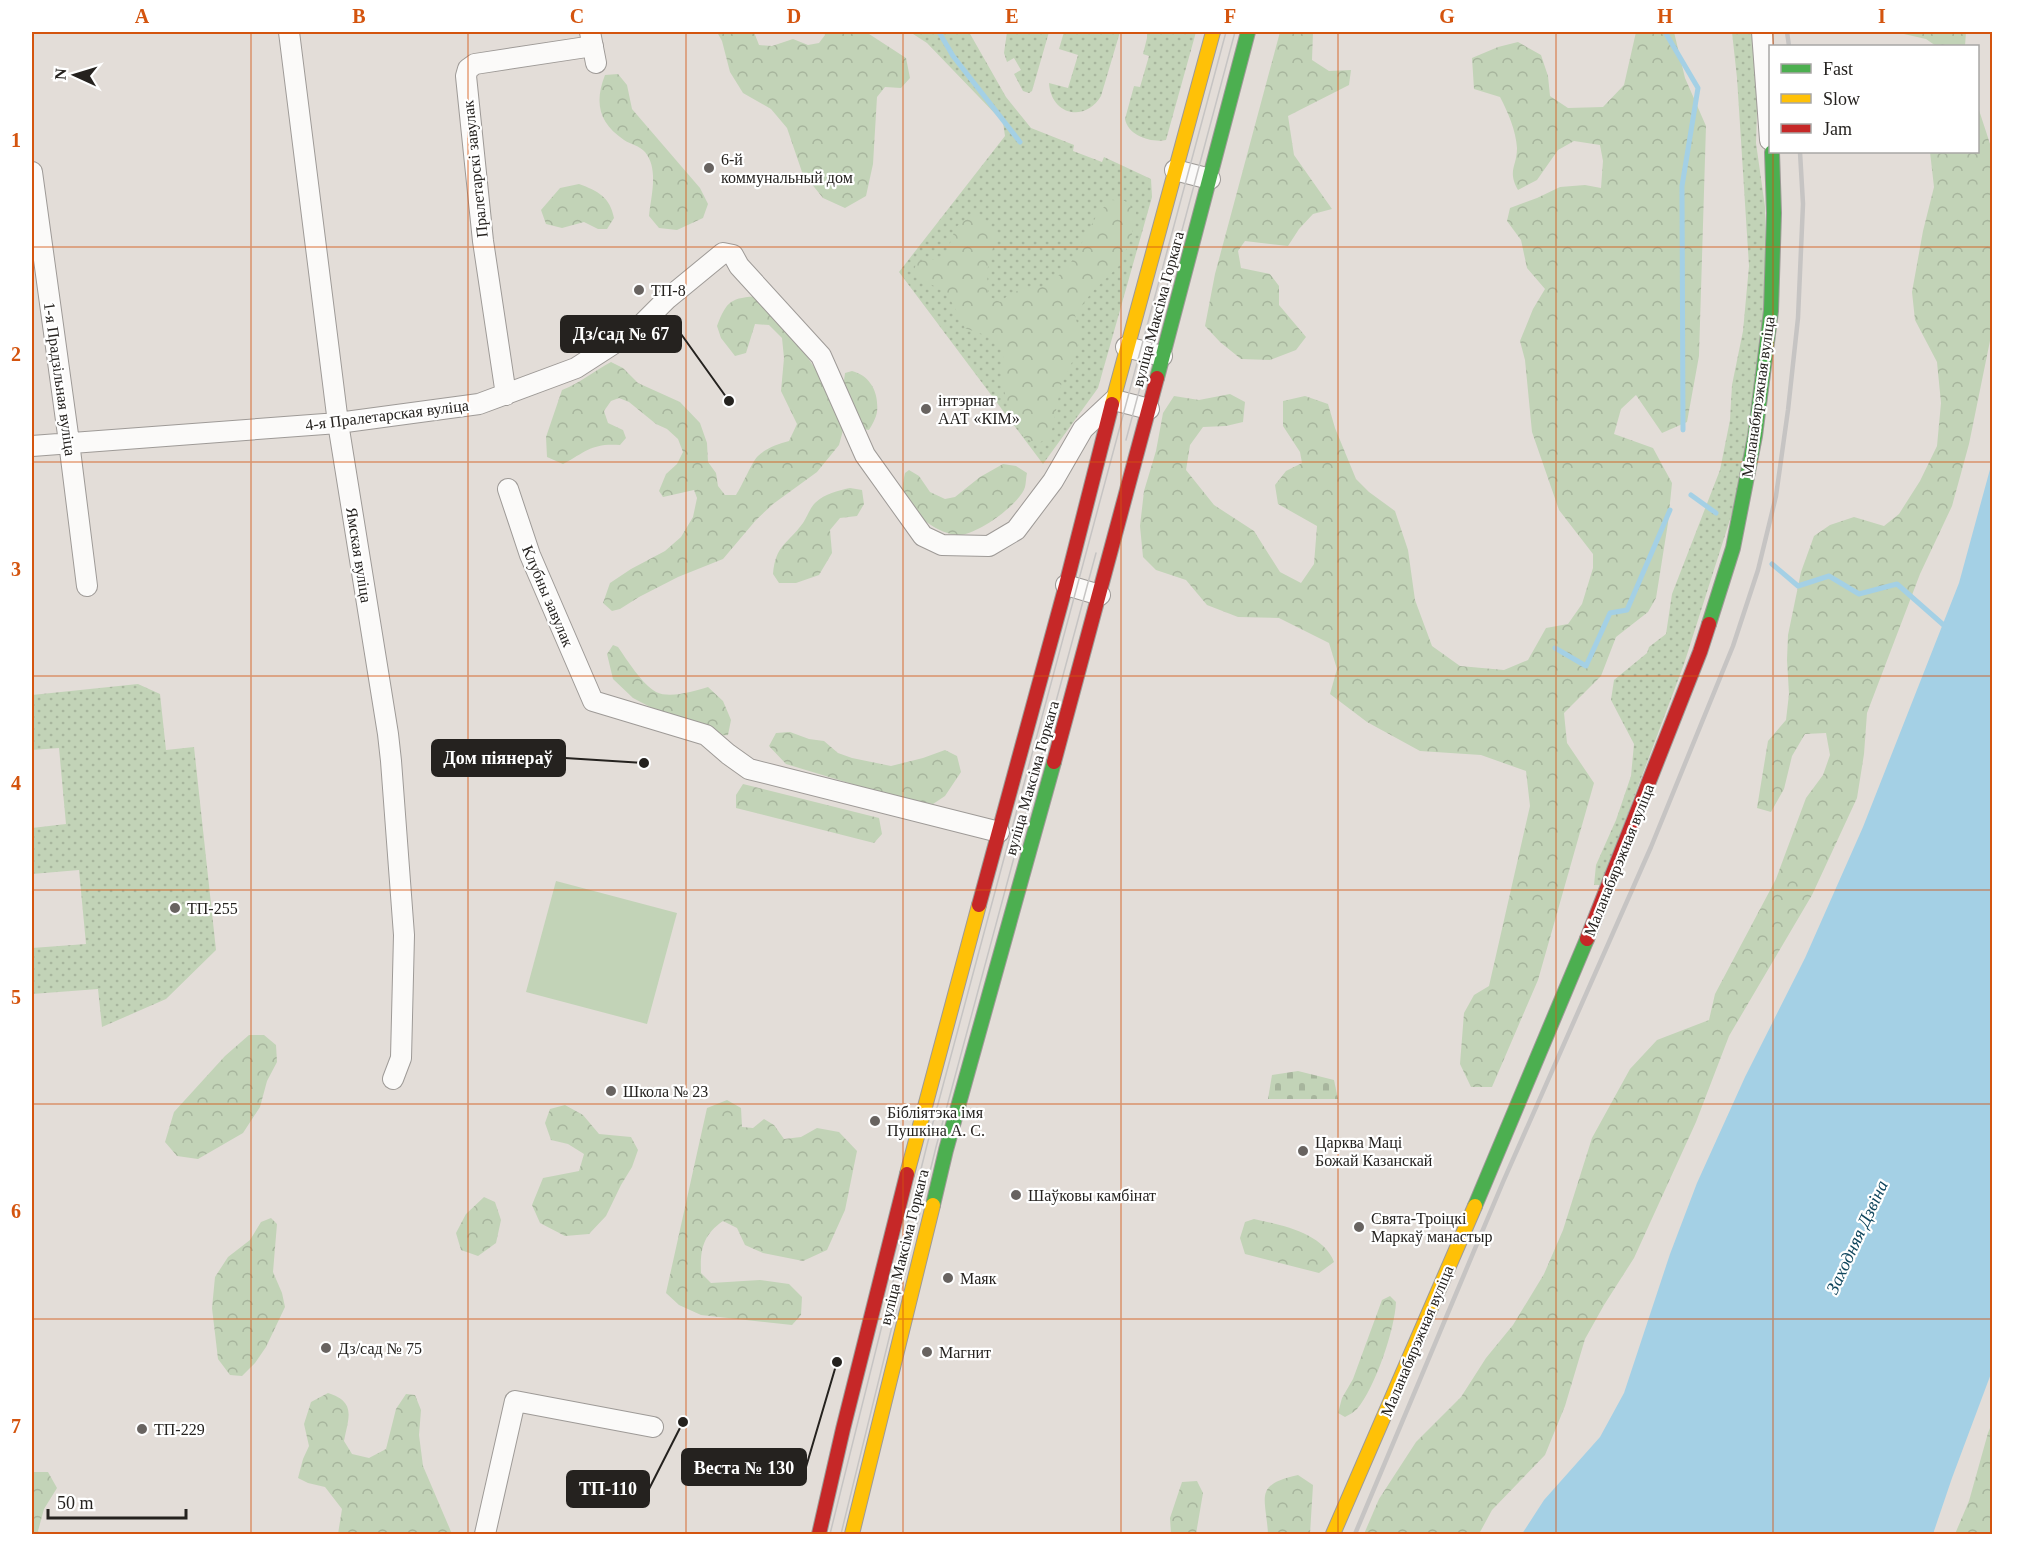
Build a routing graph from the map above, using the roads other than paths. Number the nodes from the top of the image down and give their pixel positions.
1 (289, 32) edge
2 (1213, 32) edge
3 (1248, 32) edge
4 (1762, 32) edge
5 (593, 47) edge
6 (1769, 126) edge
7 (1772, 153) edge
8 (1175, 170) junction
9 (32, 172) edge
10 (1210, 179) junction
11 (1126, 347) junction
12 (1162, 356) junction
13 (506, 395) junction
14 (1113, 400) junction
15 (1149, 409) junction
16 (338, 423) junction
17 (69, 442) junction
18 (32, 446) edge
19 (508, 489) dead end
20 (1066, 585) junction
21 (87, 586) dead end
22 (1100, 595) junction
23 (999, 832) junction
24 (393, 1079) dead end
25 (915, 1142) junction
26 (946, 1150) junction
27 (653, 1427) dead end
28 (843, 1429) junction
29 (874, 1436) junction
30 (485, 1534) edge
31 (819, 1534) edge
32 (852, 1534) edge
33 (1333, 1534) edge

1 - 16 street, Ямская вуліца
2 - 8 main road, вуліца Максіма Горкага
3 - 10 main road, вуліца Максіма Горкага
4 - 6 street
5 - 13 street, Пралетарскі завулак
7 - 33 main road, Маланабярэжная вуліца
8 - 10 street
8 - 11 main road, вуліца Максіма Горкага
9 - 17 street, 1-я Прадзільная вуліца
10 - 12 main road, вуліца Максіма Горкага
11 - 12 street
11 - 14 main road, вуліца Максіма Горкага
12 - 15 main road, вуліца Максіма Горкага
13 - 14 street, 4-я Пралетарская вуліца
13 - 16 street, 4-я Пралетарская вуліца
14 - 15 street
14 - 20 main road, вуліца Максіма Горкага
15 - 22 main road, вуліца Максіма Горкага
16 - 17 street, 4-я Пралетарская вуліца
16 - 24 street, Ямская вуліца
17 - 18 street, 4-я Пралетарская вуліца
17 - 21 street, 1-я Прадзільная вуліца
19 - 23 street, Клубны завулак
20 - 22 street
20 - 23 main road, вуліца Максіма Горкага
22 - 26 main road, вуліца Максіма Горкага
23 - 25 main road, вуліца Максіма Горкага
25 - 26 street
25 - 28 main road, вуліца Максіма Горкага
26 - 29 main road, вуліца Максіма Горкага
27 - 30 street
28 - 29 street
28 - 31 main road, вуліца Максіма Горкага
29 - 32 main road, вуліца Максіма Горкага

